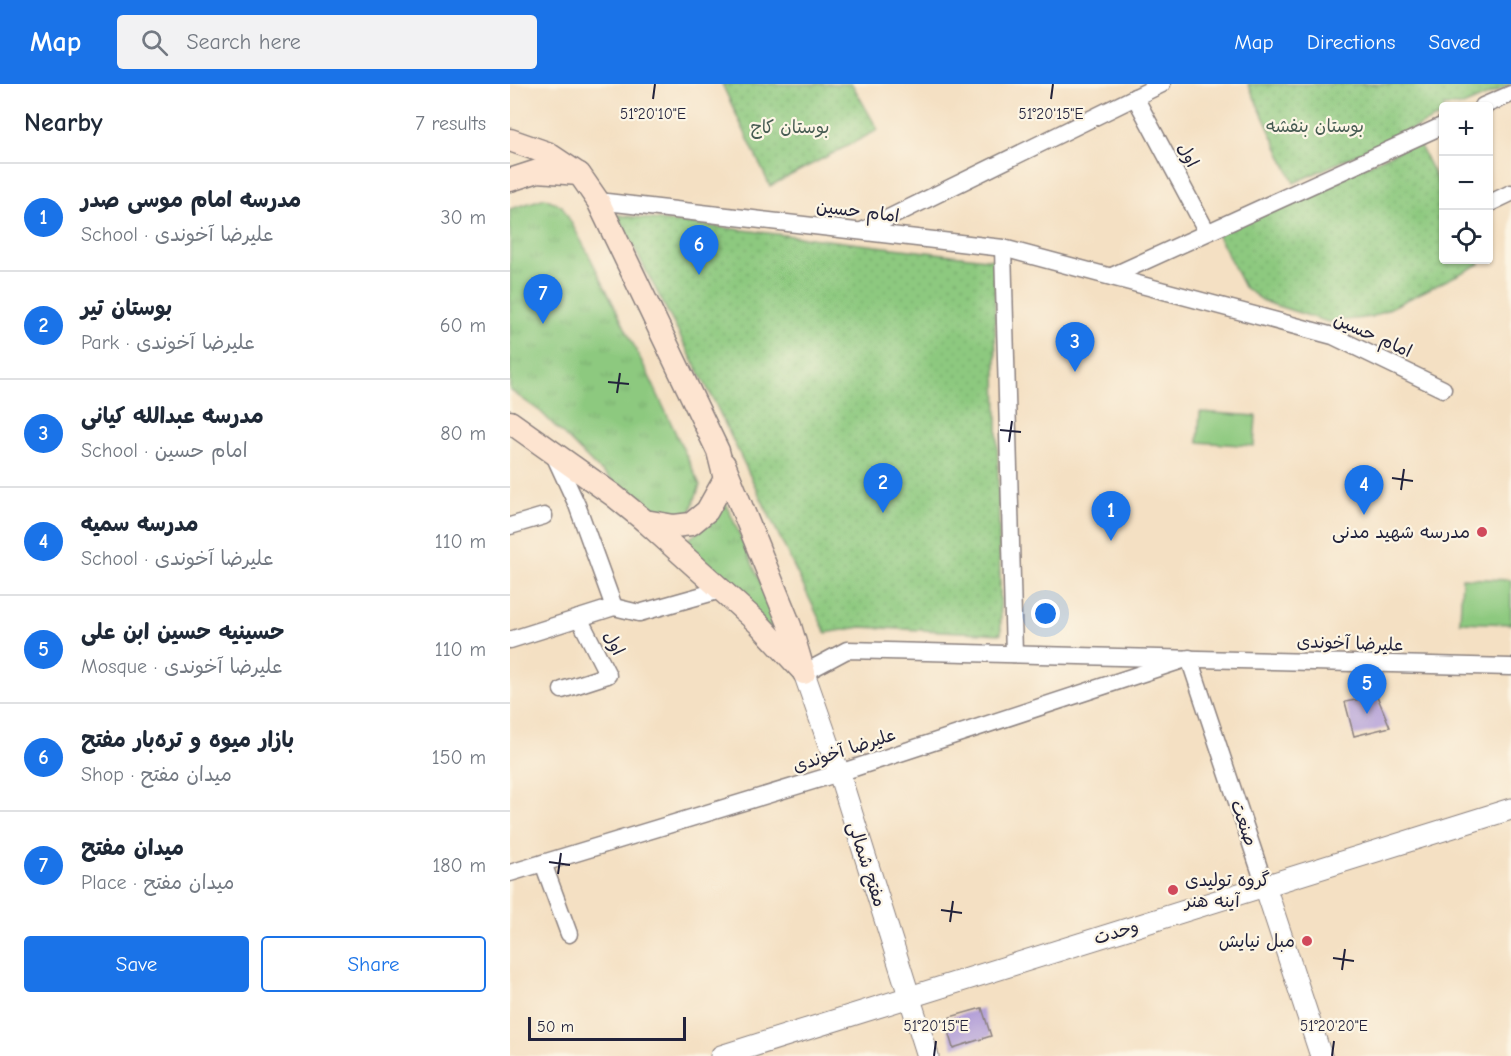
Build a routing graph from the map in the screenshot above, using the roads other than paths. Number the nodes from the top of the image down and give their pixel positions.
1 (1162, 84) edge
2 (1511, 94) edge
3 (1135, 97) junction
4 (1492, 102) edge
5 (1439, 127) edge
6 (510, 140) edge
7 (580, 175) junction
8 (510, 180) edge
9 (1511, 193) edge
10 (598, 201) junction
11 (1493, 202) edge
12 (861, 231) junction
13 (1207, 232) junction
14 (1003, 248) junction
15 (1112, 276) junction
16 (1443, 388) dead end
17 (510, 422) edge
18 (718, 451) junction
19 (552, 452) junction
20 (544, 516) dead end
21 (645, 521) junction
22 (510, 526) edge
23 (721, 590) junction
24 (614, 607) junction
25 (579, 618) junction
26 (510, 640) edge
27 (1014, 654) junction
28 (1189, 658) junction
29 (1511, 668) edge
30 (804, 673) junction
31 (561, 690) dead end
32 (839, 773) junction
33 (1511, 809) edge
34 (543, 862) junction
35 (510, 873) edge
36 (1265, 886) junction
37 (569, 934) dead end
38 (909, 996) junction
39 (721, 1056) edge
40 (928, 1056) edge
41 (1321, 1056) edge

1 - 3 street
2 - 4 street
3 - 12 street
3 - 13 street, اول
5 - 13 street
6 - 7 main road
7 - 8 main road
7 - 10 main road
9 - 11 street
10 - 12 street, امام حسین
10 - 18 main road
12 - 14 street, امام حسین
13 - 15 street
14 - 15 street, امام حسین
14 - 27 street
15 - 16 street, امام حسین
17 - 19 main road
18 - 21 main road
18 - 30 main road
19 - 21 main road
19 - 24 street
20 - 22 street
21 - 23 main road
23 - 24 street
23 - 30 main road
24 - 25 street
25 - 26 street
25 - 31 street, اول
27 - 28 street, علیرضا آخوندی
27 - 30 street, علیرضا آخوندی
28 - 29 street, علیرضا آخوندی
28 - 32 street, علیرضا آخوندی
28 - 36 street, صنعت
30 - 32 street, مفتح شمالی
32 - 34 street, علیرضا آخوندی
32 - 38 street, مفتح شمالی
33 - 36 street, وحدت
34 - 35 street, علیرضا آخوندی
34 - 37 street
36 - 38 street, وحدت
36 - 41 street, صنعت
38 - 39 street, وحدت
38 - 40 street, مفتح شمالی

